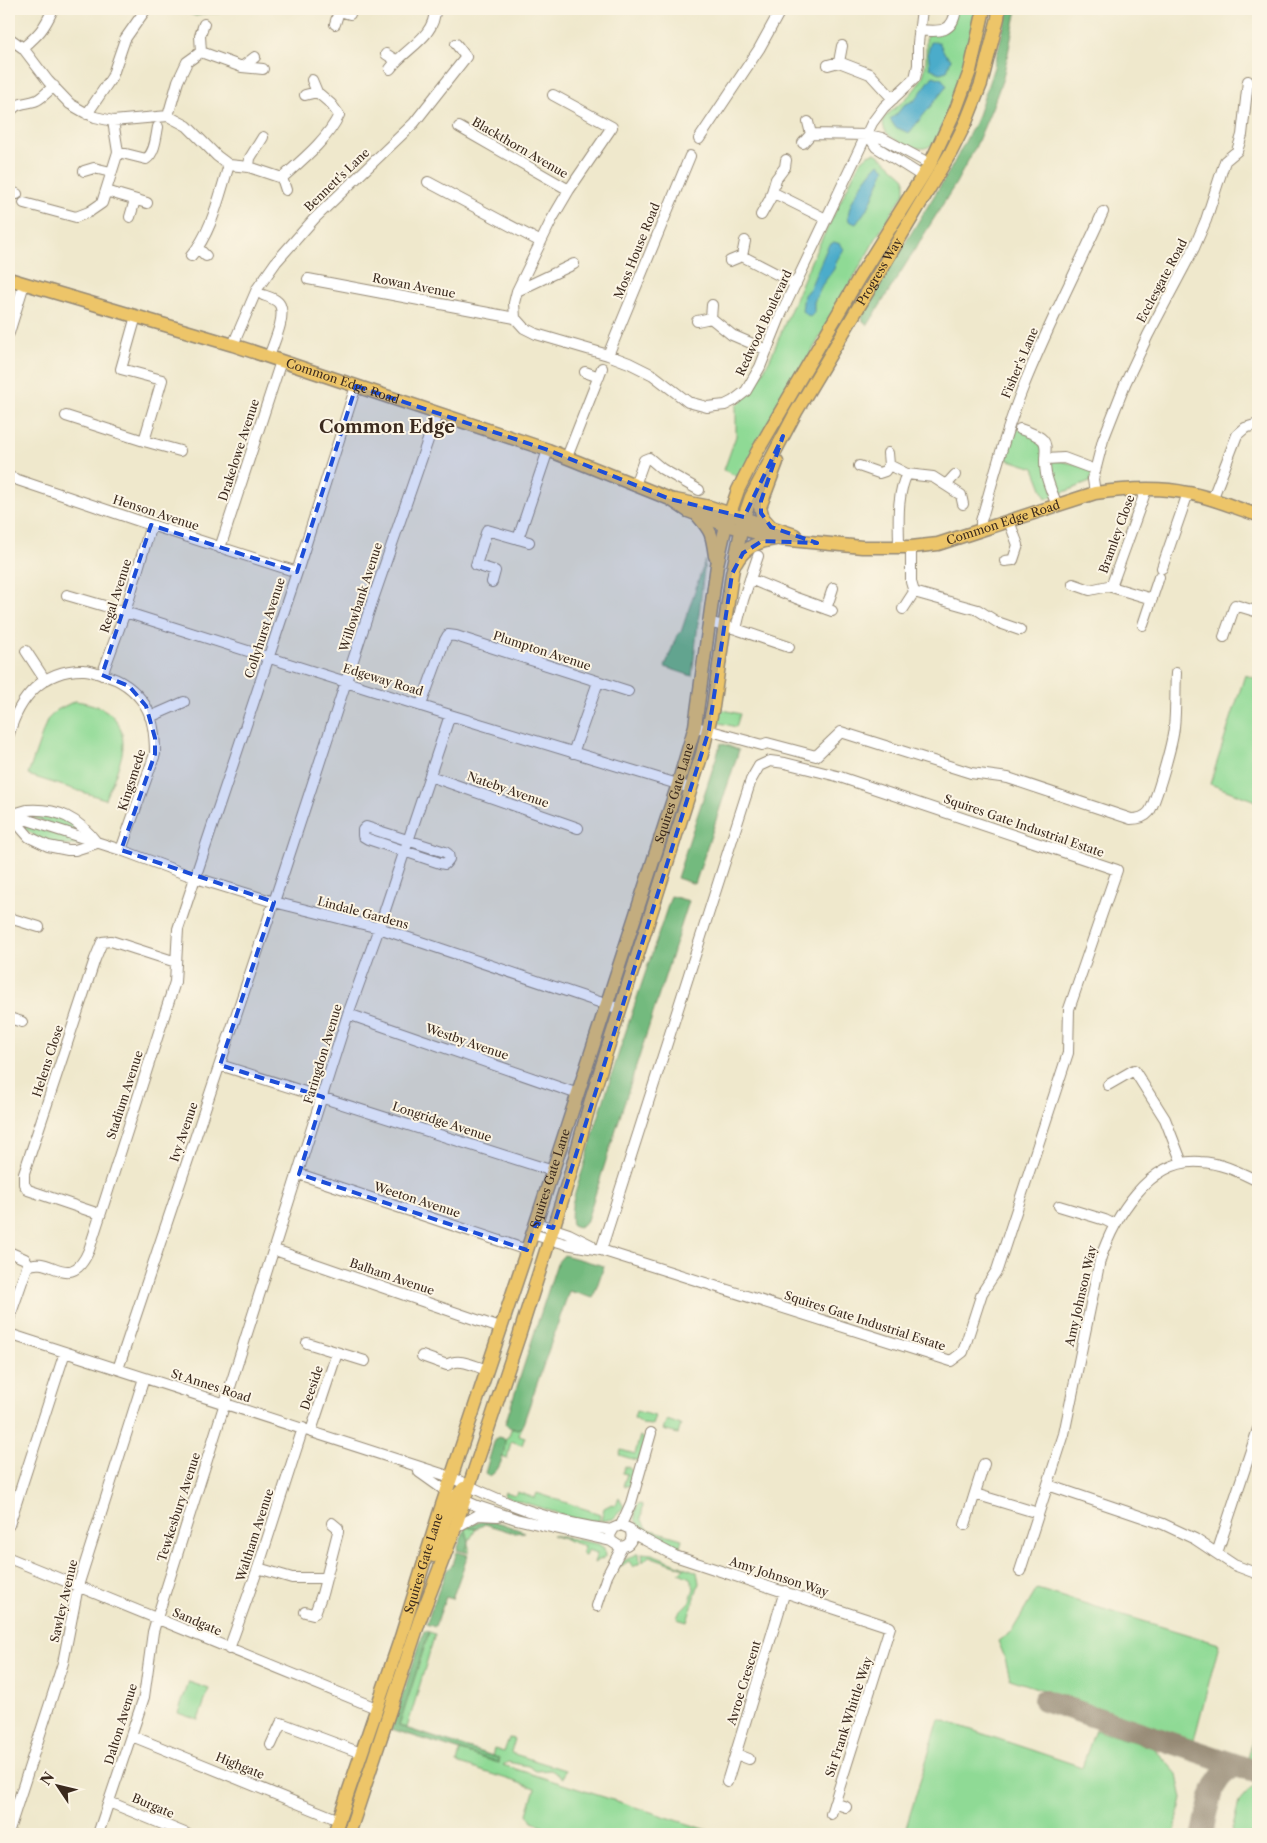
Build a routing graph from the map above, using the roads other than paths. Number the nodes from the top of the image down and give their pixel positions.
1 (146, 9) edge
2 (435, 9) edge
3 (781, 9) edge
4 (922, 9) edge
5 (956, 9) edge
6 (984, 9) edge
7 (999, 9) edge
8 (51, 10) edge
9 (336, 10) edge
10 (350, 14) dead end
11 (204, 24) dead end
12 (335, 24) dead end
13 (919, 30) junction
14 (9, 38) edge
15 (456, 44) dead end
16 (842, 46) dead end
17 (23, 48) junction
18 (201, 52) junction
19 (386, 54) dead end
20 (255, 57) dead end
21 (242, 67) junction
22 (263, 69) dead end
23 (312, 80) dead end
24 (1248, 81) dead end
25 (54, 86) junction
26 (317, 92) junction
27 (305, 95) dead end
28 (554, 95) dead end
29 (893, 99) junction
30 (974, 103) junction
31 (87, 114) junction
32 (9, 115) edge
33 (168, 116) junction
34 (113, 121) junction
35 (808, 122) dead end
36 (158, 127) dead end
37 (459, 127) dead end
38 (811, 134) junction
39 (868, 135) junction
40 (263, 137) dead end
41 (699, 139) dead end
42 (803, 144) dead end
43 (118, 152) junction
44 (690, 156) dead end
45 (786, 160) dead end
46 (229, 165) junction
47 (249, 167) junction
48 (84, 171) dead end
49 (924, 171) junction
50 (111, 172) junction
51 (282, 178) junction
52 (428, 182) dead end
53 (929, 188) junction
54 (286, 190) dead end
55 (569, 190) junction
56 (106, 191) junction
57 (772, 192) junction
58 (135, 200) junction
59 (24, 203) dead end
60 (147, 204) dead end
61 (1103, 212) dead end
62 (761, 215) dead end
63 (130, 217) dead end
64 (826, 219) junction
65 (745, 241) dead end
66 (541, 242) junction
67 (206, 256) dead end
68 (742, 256) junction
69 (730, 261) dead end
70 (574, 264) dead end
71 (9, 278) edge
72 (308, 279) dead end
73 (24, 284) junction
74 (796, 284) junction
75 (517, 291) junction
76 (263, 295) dead end
77 (712, 305) dead end
78 (136, 316) junction
79 (515, 318) junction
80 (710, 318) junction
81 (697, 321) dead end
82 (9, 334) edge
83 (233, 345) junction
84 (767, 350) junction
85 (608, 355) junction
86 (269, 357) junction
87 (281, 361) junction
88 (584, 372) dead end
89 (356, 386) junction
90 (437, 414) junction
91 (66, 416) dead end
92 (1258, 424) edge
93 (1020, 429) dead end
94 (783, 436) junction
95 (144, 441) junction
96 (548, 450) junction
97 (180, 451) dead end
98 (888, 453) dead end
99 (567, 457) junction
100 (1046, 459) junction
101 (889, 465) junction
102 (859, 466) dead end
103 (1088, 467) dead end
104 (907, 474) junction
105 (955, 475) dead end
106 (9, 476) edge
107 (946, 484) junction
108 (635, 485) junction
109 (699, 490) dead end
110 (1146, 490) junction
111 (1094, 493) junction
112 (1188, 493) junction
113 (670, 499) junction
114 (1212, 500) junction
115 (963, 504) dead end
116 (1057, 505) junction
117 (698, 515) junction
118 (1258, 515) edge
119 (728, 519) junction
120 (1009, 520) junction
121 (743, 523) junction
122 (151, 525) junction
123 (771, 527) junction
124 (981, 530) junction
125 (780, 539) junction
126 (817, 543) junction
127 (905, 547) junction
128 (220, 548) junction
129 (758, 556) dead end
130 (1012, 563) dead end
131 (717, 565) junction
132 (297, 572) junction
133 (732, 574) junction
134 (750, 579) junction
135 (492, 582) dead end
136 (1073, 584) dead end
137 (1111, 587) junction
138 (833, 588) dead end
139 (914, 592) junction
140 (67, 595) dead end
141 (1152, 599) junction
142 (903, 609) dead end
143 (125, 612) junction
144 (1258, 612) edge
145 (708, 622) junction
146 (1143, 625) dead end
147 (723, 626) junction
148 (736, 629) junction
149 (1020, 630) dead end
150 (1224, 637) dead end
151 (789, 647) dead end
152 (26, 651) dead end
153 (268, 658) junction
154 (1176, 673) dead end
155 (102, 675) junction
156 (45, 680) junction
157 (347, 682) junction
158 (598, 682) junction
159 (628, 691) dead end
160 (184, 702) dead end
161 (421, 705) junction
162 (450, 715) junction
163 (150, 717) junction
164 (695, 726) junction
165 (709, 730) junction
166 (9, 734) edge
167 (573, 753) junction
168 (430, 776) junction
169 (678, 784) junction
170 (692, 788) junction
171 (9, 814) edge
172 (578, 828) dead end
173 (408, 840) junction
174 (98, 843) junction
175 (121, 850) junction
176 (404, 851) junction
177 (196, 878) junction
178 (274, 902) junction
179 (9, 918) edge
180 (38, 927) dead end
181 (379, 928) junction
182 (176, 962) junction
183 (607, 1005) junction
184 (620, 1009) junction
185 (348, 1014) junction
186 (9, 1018) edge
187 (22, 1022) dead end
188 (220, 1065) junction
189 (1108, 1085) dead end
190 (578, 1094) junction
191 (323, 1096) junction
192 (1182, 1163) junction
193 (553, 1171) junction
194 (298, 1174) junction
195 (1258, 1181) edge
196 (1059, 1206) dead end
197 (99, 1214) junction
198 (1115, 1225) junction
199 (534, 1229) junction
200 (551, 1234) junction
201 (275, 1250) junction
202 (527, 1250) junction
203 (601, 1250) junction
204 (9, 1252) edge
205 (29, 1265) junction
206 (9, 1319) edge
207 (500, 1328) junction
208 (9, 1334) edge
209 (307, 1343) dead end
210 (65, 1352) junction
211 (337, 1353) junction
212 (422, 1356) dead end
213 (365, 1361) dead end
214 (118, 1369) junction
215 (486, 1370) junction
216 (144, 1378) junction
217 (226, 1404) junction
218 (1258, 1428) edge
219 (307, 1430) junction
220 (652, 1433) dead end
221 (406, 1463) junction
222 (984, 1464) dead end
223 (460, 1482) junction
224 (1048, 1485) junction
225 (975, 1494) junction
226 (455, 1496) junction
227 (1038, 1513) junction
228 (516, 1519) junction
229 (332, 1523) dead end
230 (9, 1525) edge
231 (965, 1525) dead end
232 (455, 1528) junction
233 (622, 1536) junction
234 (1217, 1553) junction
235 (9, 1558) edge
236 (258, 1568) junction
237 (1020, 1572) dead end
238 (1258, 1574) edge
239 (325, 1578) junction
240 (78, 1586) junction
241 (785, 1592) junction
242 (597, 1606) dead end
243 (305, 1612) dead end
244 (157, 1618) junction
245 (890, 1627) joint
246 (229, 1649) junction
247 (376, 1708) junction
248 (132, 1736) junction
249 (272, 1745) dead end
250 (361, 1753) junction
251 (736, 1754) junction
252 (749, 1759) dead end
253 (727, 1782) dead end
254 (109, 1802) junction
255 (834, 1803) junction
256 (846, 1806) dead end
257 (831, 1814) dead end
258 (339, 1820) junction
259 (9, 1830) edge
260 (98, 1834) edge
261 (187, 1834) edge
262 (334, 1834) edge
263 (349, 1834) edge

1 - 31 street
2 - 19 street
3 - 41 street
4 - 13 street, Redwood Boulevard
5 - 13 street
6 - 49 main road, Progress Way
7 - 30 main road, Progress Way
8 - 17 street
9 - 10 street
9 - 12 street
11 - 18 street
13 - 29 street, Redwood Boulevard
14 - 17 street
15 - 83 street, Bennett's Lane
16 - 29 street
17 - 25 street
18 - 21 street
18 - 33 street
20 - 21 street
21 - 22 street
23 - 26 street
24 - 111 street, Ecclesgate Road
25 - 31 street
25 - 32 street
26 - 27 street
26 - 51 street
28 - 55 street
29 - 39 street, Redwood Boulevard
30 - 49 main road
30 - 53 main road, Progress Way
31 - 34 street
33 - 34 street
33 - 46 street
34 - 43 street
35 - 38 street
36 - 43 street
37 - 55 street, Blackthorn Avenue
38 - 39 street
38 - 42 street
39 - 49 street
39 - 49 street
39 - 64 street, Redwood Boulevard
40 - 47 street
43 - 50 street
44 - 85 street, Moss House Road
45 - 57 street
46 - 47 street
46 - 67 street
47 - 51 street
48 - 50 street
49 - 53 main road
49 - 119 main road, Progress Way
50 - 56 street
51 - 54 street
52 - 66 street
53 - 94 main road, Progress Way
55 - 66 street
56 - 58 street
56 - 59 street
57 - 62 street
57 - 64 street
58 - 60 street
58 - 63 street
61 - 124 street, Fisher's Lane
64 - 74 street, Redwood Boulevard
65 - 68 street
66 - 75 street
68 - 69 street
68 - 74 street
70 - 75 street
71 - 73 main road, Common Edge Road
72 - 79 street, Rowan Avenue
73 - 78 main road, Common Edge Road
73 - 82 street
74 - 84 street, Redwood Boulevard
75 - 79 street
76 - 86 street
77 - 80 street
78 - 83 main road, Common Edge Road
78 - 95 street
79 - 85 street, Redwood Boulevard
80 - 81 street
80 - 84 street
83 - 86 main road, Common Edge Road
84 - 85 street, Redwood Boulevard
86 - 87 main road, Common Edge Road
87 - 89 main road, Common Edge Road
87 - 128 street, Drakelowe Avenue
88 - 99 street
89 - 90 main road, Common Edge Road
89 - 132 street, Collyhurst Avenue
90 - 96 main road, Common Edge Road
90 - 157 street, Willowbank Avenue
91 - 95 street
92 - 114 street
93 - 100 street
94 - 121 main road, Progress Way
94 - 123 main road
95 - 97 street
96 - 99 main road, Common Edge Road
96 - 135 street
98 - 101 street
99 - 108 main road, Common Edge Road
100 - 103 street
100 - 116 street
101 - 102 street
101 - 104 street
104 - 107 street
104 - 127 street
105 - 107 street
106 - 122 street, Henson Avenue
107 - 115 street
108 - 109 street
108 - 113 main road, Common Edge Road
110 - 111 main road, Common Edge Road
110 - 112 main road, Common Edge Road
110 - 137 street, Bramley Close
111 - 116 main road, Common Edge Road
112 - 114 main road, Common Edge Road
112 - 141 street
113 - 117 main road, Common Edge Road
113 - 119 main road, Common Edge Road
114 - 118 main road, Common Edge Road
116 - 120 main road, Common Edge Road
117 - 119 main road, Common Edge Road
117 - 131 main road
119 - 121 main road, Common Edge Road
119 - 131 main road, Squires Gate Lane
120 - 124 main road, Common Edge Road
120 - 130 street
121 - 123 main road, Common Edge Road
121 - 125 main road, Common Edge Road
121 - 133 main road, Squires Gate Lane
122 - 128 street, Henson Avenue
122 - 143 street, Regal Avenue
123 - 126 main road, Common Edge Road
124 - 127 main road, Common Edge Road
125 - 126 main road, Common Edge Road
125 - 133 main road
126 - 127 main road, Common Edge Road
127 - 139 street
128 - 132 street, Henson Avenue
129 - 134 street
131 - 145 main road, Squires Gate Lane
132 - 153 street, Collyhurst Avenue
133 - 147 main road, Squires Gate Lane
134 - 138 street
134 - 148 street
136 - 137 street, Bramley Close
137 - 141 street, Bramley Close
139 - 142 street
139 - 149 street
140 - 143 street, Edgeway Road
141 - 146 street
143 - 153 street, Edgeway Road
143 - 155 street, Regal Avenue
144 - 150 street
145 - 147 street
145 - 164 main road, Squires Gate Lane
147 - 148 street
147 - 165 main road, Squires Gate Lane
148 - 151 street
152 - 156 street
153 - 157 street, Edgeway Road
153 - 177 street, Collyhurst Avenue
154 - 165 street
155 - 156 street, Kingsmede
155 - 163 street, Kingsmede
156 - 166 street, Kingsmede
157 - 161 street, Edgeway Road
157 - 178 street, Willowbank Avenue
158 - 159 street, Plumpton Avenue
158 - 161 street, Plumpton Avenue
158 - 167 street
160 - 163 street
161 - 162 street, Edgeway Road
162 - 167 street, Edgeway Road
162 - 168 street, Faringdon Avenue
163 - 175 street, Kingsmede
164 - 165 street
164 - 169 main road, Squires Gate Lane
165 - 170 main road, Squires Gate Lane
167 - 169 street, Edgeway Road
168 - 172 street, Nateby Avenue
168 - 173 street, Faringdon Avenue
169 - 170 street, Edgeway Road
169 - 183 main road, Squires Gate Lane
170 - 184 main road, Squires Gate Lane
171 - 174 street, Lindale Gardens
171 - 174 street, Lindale Gardens
171 - 174 street
173 - 176 street, Faringdon Avenue
173 - 176 street
173 - 176 street
174 - 175 street, Lindale Gardens
175 - 177 street, Lindale Gardens
176 - 181 street, Faringdon Avenue
177 - 178 street, Lindale Gardens
177 - 182 street, Stadium Avenue
178 - 181 street, Lindale Gardens
178 - 188 street, Ivy Avenue
179 - 180 street
181 - 183 street, Lindale Gardens
181 - 185 street, Faringdon Avenue
182 - 197 street, Stadium Avenue
182 - 197 street, Helens Close
183 - 184 street, Lindale Gardens
183 - 190 main road, Squires Gate Lane
184 - 200 main road, Squires Gate Lane
185 - 190 street, Westby Avenue
185 - 191 street, Faringdon Avenue
186 - 187 street
188 - 191 street, Longridge Avenue
188 - 214 street, Ivy Avenue
189 - 192 street
190 - 193 main road, Squires Gate Lane
191 - 193 street, Longridge Avenue
191 - 194 street, Faringdon Avenue
192 - 195 street, Amy Johnson Way
192 - 198 street, Amy Johnson Way
193 - 199 main road, Squires Gate Lane
194 - 201 street, Faringdon Avenue
194 - 202 street, Weeton Avenue
196 - 198 street
197 - 205 street, Stadium Avenue
198 - 224 street, Amy Johnson Way
199 - 200 street
199 - 202 main road, Squires Gate Lane
200 - 203 street
200 - 223 main road, Squires Gate Lane
201 - 207 street, Balham Avenue
201 - 217 street, Faringdon Avenue
202 - 207 main road, Squires Gate Lane
203 - 203 street, Squires Gate Industrial Estate
204 - 205 street, Stadium Avenue
205 - 206 street
207 - 215 main road, Squires Gate Lane
208 - 210 street, St Annes Road
209 - 211 street, Deeside
210 - 214 street, St Annes Road
210 - 230 street
211 - 213 street, Deeside
211 - 219 street, Deeside
212 - 215 street
214 - 216 street, St Annes Road
215 - 223 main road, Squires Gate Lane
216 - 217 street, St Annes Road
216 - 240 street, Sawley Avenue
217 - 219 street, St Annes Road
217 - 244 street, Tewkesbury Avenue
218 - 234 street
219 - 221 street, St Annes Road
219 - 236 street, Waltham Avenue
220 - 233 street
221 - 223 street, St Annes Road
221 - 226 street, St Annes Road
222 - 225 street
223 - 226 main road, Squires Gate Lane
223 - 226 main road, Squires Gate Lane
223 - 233 street, Amy Johnson Way
224 - 227 street, Amy Johnson Way
224 - 234 street
225 - 227 street
225 - 231 street
226 - 228 street, Amy Johnson Way
226 - 232 main road, Squires Gate Lane
226 - 247 main road, Squires Gate Lane
227 - 237 street, Amy Johnson Way
228 - 232 street, Amy Johnson Way
228 - 233 street, Amy Johnson Way
229 - 239 street
232 - 263 main road, Squires Gate Lane
233 - 241 street, Amy Johnson Way
233 - 242 street
234 - 238 street
235 - 240 street, Sandgate
236 - 239 street
236 - 246 street, Waltham Avenue
239 - 243 street
240 - 244 street, Sandgate
240 - 259 street, Sawley Avenue
241 - 245 street, Amy Johnson Way
241 - 251 street, Avroe Crescent
244 - 246 street, Sandgate
244 - 248 street, Dalton Avenue
245 - 255 street, Sir Frank Whittle Way
246 - 247 street, Sandgate
247 - 250 main road, Squires Gate Lane
248 - 254 street, Dalton Avenue
248 - 258 street, Highgate
249 - 250 street
250 - 258 main road, Squires Gate Lane
251 - 252 street
251 - 253 street, Avroe Crescent
254 - 260 street, Dalton Avenue
254 - 261 street, Burgate
255 - 256 street
255 - 257 street, Sir Frank Whittle Way
258 - 262 main road, Squires Gate Lane

